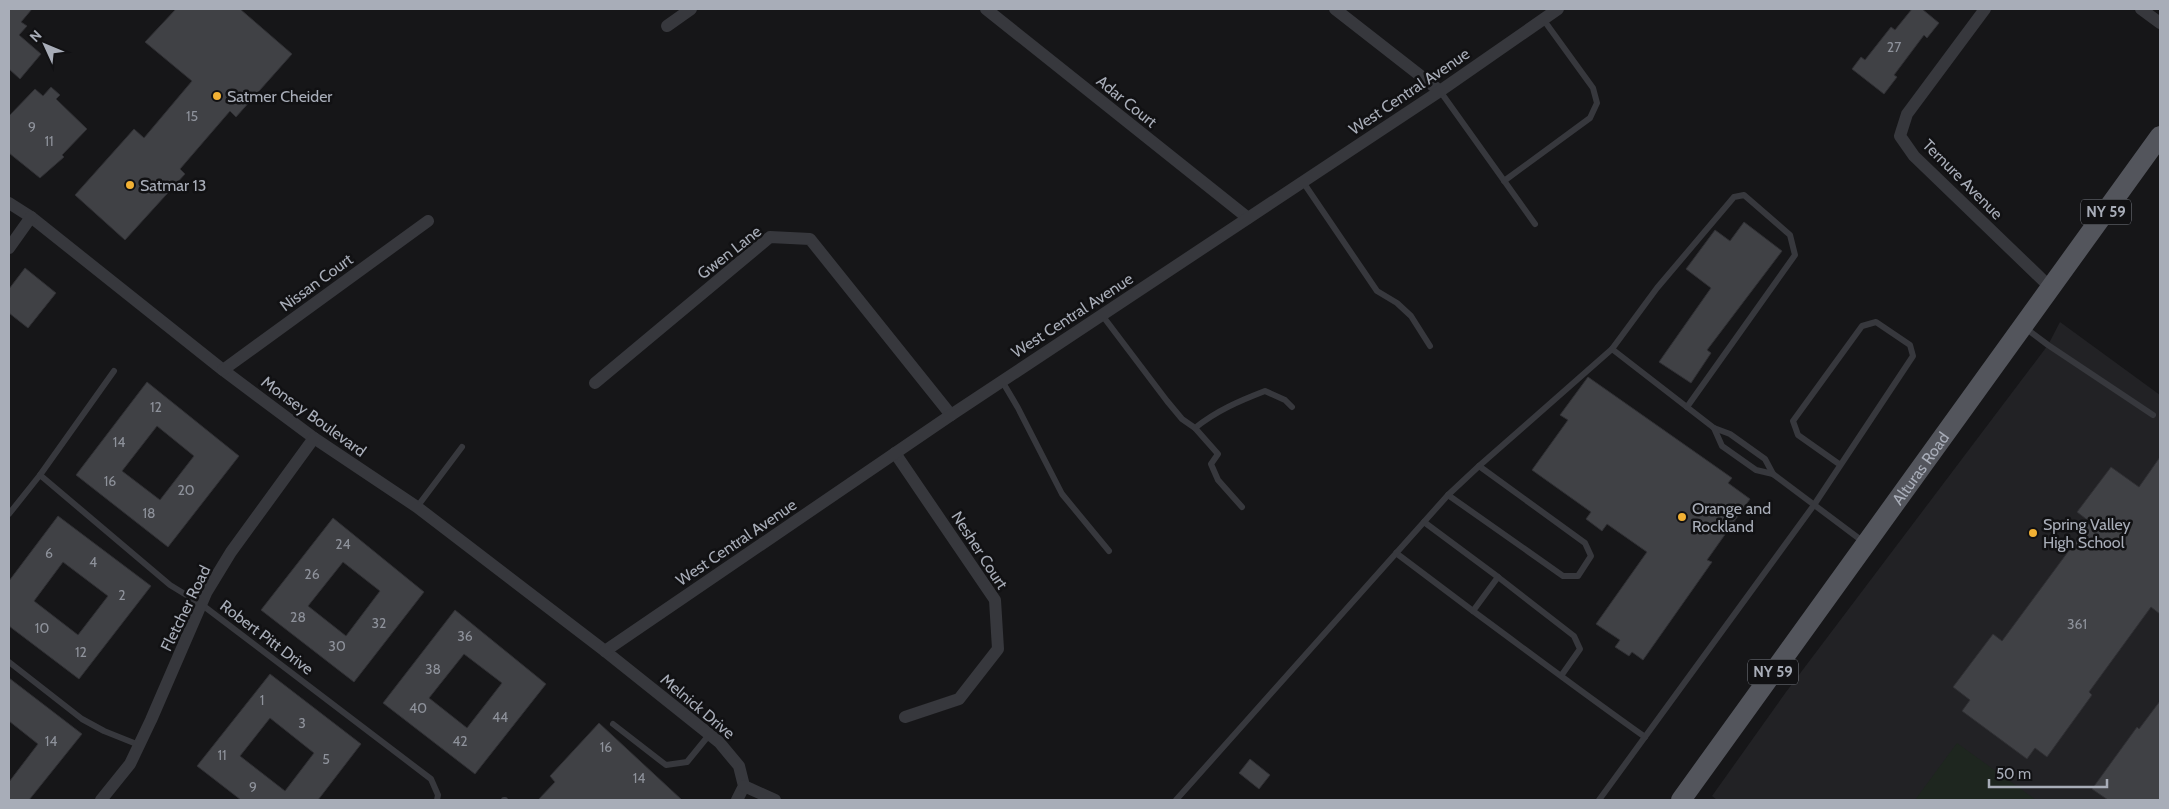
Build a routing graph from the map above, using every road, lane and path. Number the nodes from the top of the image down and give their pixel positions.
1 (691, 9) edge
2 (986, 9) edge
3 (1335, 9) edge
4 (1558, 9) edge
5 (1985, 9) edge
6 (2141, 9) edge
7 (1543, 19) junction
8 (2160, 23) edge
9 (666, 26) dead end
10 (1440, 91) junction
11 (2160, 136) edge
12 (1504, 181) junction
13 (1303, 182) junction
14 (9, 203) edge
15 (31, 218) junction
16 (1248, 218) junction
17 (428, 221) dead end
18 (1535, 224) dead end
19 (9, 248) edge
20 (2051, 288) junction
21 (1102, 315) junction
22 (2023, 326) junction
23 (1430, 346) dead end
24 (1612, 349) junction
25 (223, 370) junction
26 (114, 371) dead end
27 (1002, 381) junction
28 (595, 383) dead end
29 (1292, 407) dead end
30 (1687, 407) junction
31 (950, 415) junction
32 (2153, 415) dead end
33 (1195, 428) junction
34 (1714, 428) junction
35 (314, 438) junction
36 (462, 447) dead end
37 (895, 453) junction
38 (1840, 464) junction
39 (1479, 466) junction
40 (1773, 474) junction
41 (40, 475) junction
42 (1448, 495) junction
43 (1814, 505) junction
44 (417, 507) junction
45 (1242, 507) dead end
46 (9, 514) edge
47 (1424, 522) junction
48 (1866, 544) junction
49 (1109, 551) dead end
50 (1396, 553) junction
51 (1498, 577) junction
52 (202, 604) junction
53 (1473, 611) junction
54 (605, 651) junction
55 (9, 662) edge
56 (1561, 676) junction
57 (905, 717) dead end
58 (613, 724) dead end
59 (709, 734) junction
60 (1645, 737) junction
61 (139, 745) junction
62 (744, 786) junction
63 (101, 800) edge
64 (437, 800) edge
65 (737, 800) edge
66 (775, 800) edge
67 (1176, 800) edge
68 (1599, 800) edge
69 (1681, 800) edge

1 - 9 street
2 - 16 street, Adar Court
3 - 10 street
4 - 7 street, West Central Avenue
5 - 20 street, Ternure Avenue
6 - 8 street
7 - 10 street, West Central Avenue
7 - 12 lane
10 - 12 lane
10 - 13 street, West Central Avenue
11 - 20 main road, Alturas Road / NY 59
12 - 18 lane
13 - 16 street, West Central Avenue
13 - 23 lane
14 - 15 street, Monsey Boulevard
15 - 19 street
15 - 25 street, Monsey Boulevard
16 - 21 street, West Central Avenue
17 - 25 street, Nissan Court
20 - 22 main road, Alturas Road / NY 59
21 - 27 street, West Central Avenue
21 - 33 lane
22 - 32 lane
22 - 48 main road, Alturas Road / NY 59
24 - 30 lane
24 - 30 lane
24 - 39 lane
25 - 35 street, Monsey Boulevard
26 - 41 lane
27 - 31 street, West Central Avenue
27 - 49 lane
28 - 31 street, Gwen Lane
29 - 33 lane
30 - 34 lane
31 - 37 street, West Central Avenue
33 - 45 lane
34 - 40 lane
34 - 40 lane
35 - 44 street, Monsey Boulevard
35 - 52 street, Fletcher Road
36 - 44 lane
37 - 54 street, West Central Avenue
37 - 57 street, Nesher Court
38 - 38 lane
38 - 43 lane
39 - 42 lane
39 - 42 lane
40 - 43 lane
41 - 46 lane
41 - 52 lane, Robert Pitt Drive
42 - 47 lane
43 - 48 lane
43 - 60 lane
44 - 54 street, Monsey Boulevard
47 - 50 lane
47 - 51 lane
48 - 69 main road, Alturas Road / NY 59
50 - 53 lane
50 - 67 lane
51 - 53 lane
51 - 56 lane
52 - 61 street, Fletcher Road
52 - 64 lane, Robert Pitt Drive
53 - 56 lane
54 - 59 street, Melnick Drive
55 - 61 lane
56 - 60 lane
58 - 59 lane
59 - 62 street, Melnick Drive
60 - 68 lane
61 - 63 street, Fletcher Road
62 - 65 street
62 - 66 street

